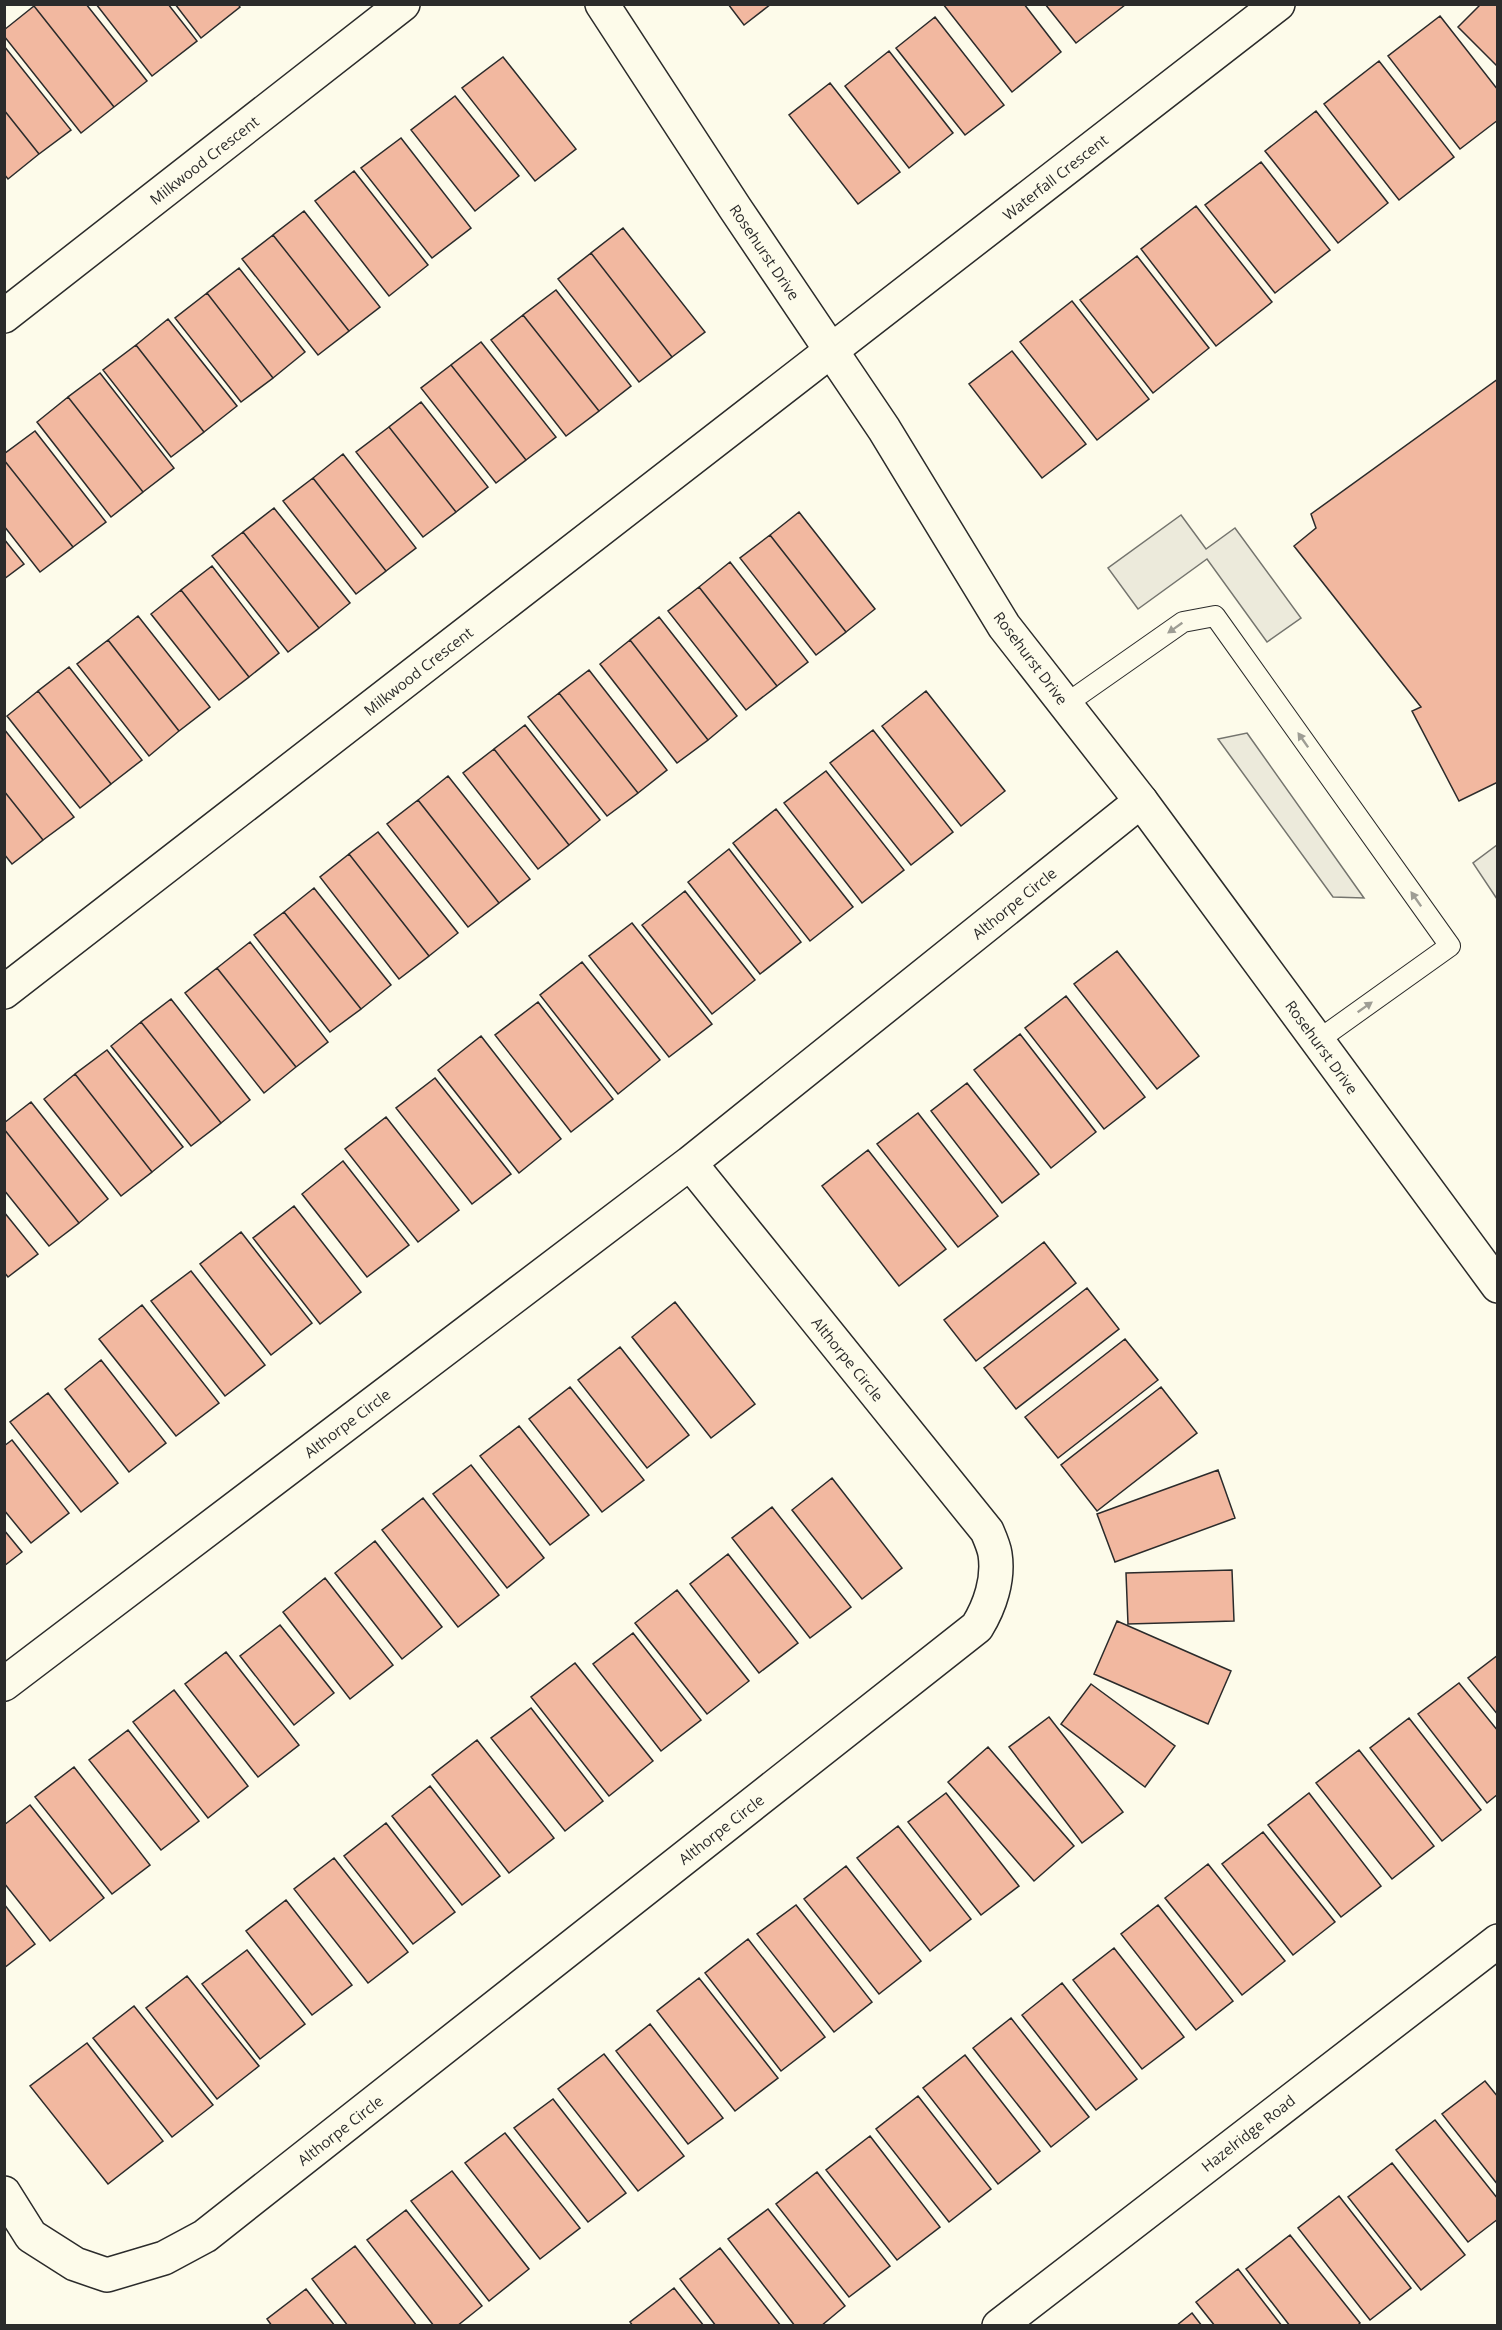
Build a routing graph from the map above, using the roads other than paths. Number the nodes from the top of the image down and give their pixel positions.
1 (403, 4) edge
2 (602, 4) edge
3 (1278, 4) edge
4 (4, 316) edge
5 (831, 350) junction
6 (1066, 704) junction
7 (1141, 801) junction
8 (4, 992) edge
9 (1317, 1041) junction
10 (690, 1163) junction
11 (1497, 1286) edge
12 (4, 1684) edge
13 (1497, 1941) edge
14 (4, 2193) edge
15 (999, 2325) edge

1 - 4 street, Milkwood Crescent
2 - 5 street, Rosehurst Drive
3 - 5 street, Waterfall Crescent
5 - 6 street, Rosehurst Drive
5 - 8 street, Milkwood Crescent
6 - 7 street, Rosehurst Drive
9 -> 6 lane
7 - 9 street, Rosehurst Drive
7 - 10 street, Althorpe Circle
9 - 11 street, Rosehurst Drive
10 - 12 street, Althorpe Circle
10 - 14 street, Althorpe Circle
13 - 15 street, Hazelridge Road

